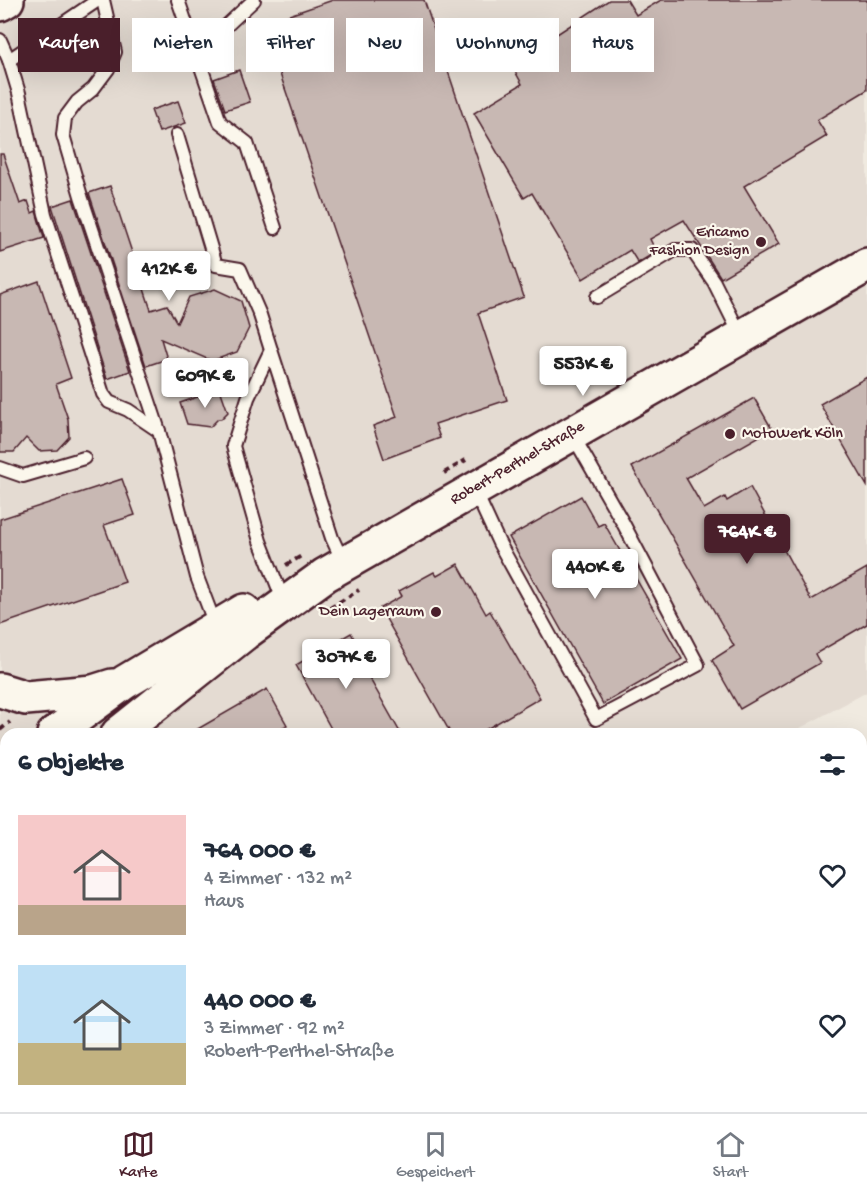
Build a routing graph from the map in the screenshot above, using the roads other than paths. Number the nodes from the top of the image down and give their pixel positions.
1 (7, 0) edge
2 (100, 0) edge
3 (178, 0) edge
4 (254, 0) edge
5 (0, 4) edge
6 (184, 18) edge
7 (234, 19) edge
8 (0, 40) edge
9 (9, 60) junction
10 (202, 72) edge
11 (177, 135) dead end
12 (275, 228) dead end
13 (867, 265) edge
14 (597, 297) dead end
15 (741, 337) junction
16 (271, 350) junction
17 (159, 431) junction
18 (571, 433) junction
19 (84, 458) dead end
20 (0, 468) edge
21 (473, 489) junction
22 (334, 569) junction
23 (280, 592) junction
24 (216, 628) junction
25 (125, 682) junction
26 (0, 690) edge
27 (62, 728) edge
28 (126, 728) edge
29 (0, 798) edge
30 (0, 804) edge

1 - 5 street
2 - 9 lane
2 - 17 lane
3 - 6 lane
4 - 7 lane
8 - 9 lane
9 - 17 lane
10 - 12 lane
11 - 16 lane
13 - 15 street, Robert-Perthel-Straße
14 - 15 lane
15 - 18 street, Robert-Perthel-Straße
16 - 22 lane
16 - 23 lane
17 - 24 lane
18 - 21 street, Robert-Perthel-Straße
18 - 21 lane
19 - 20 lane
21 - 22 street, Robert-Perthel-Straße
22 - 23 street, Robert-Perthel-Straße
22 - 28 street, Robert-Perthel-Straße
23 - 24 street, Robert-Perthel-Straße
24 - 25 street, Robert-Perthel-Straße
25 - 26 street
25 - 27 street, Robert-Perthel-Straße
29 - 30 street

